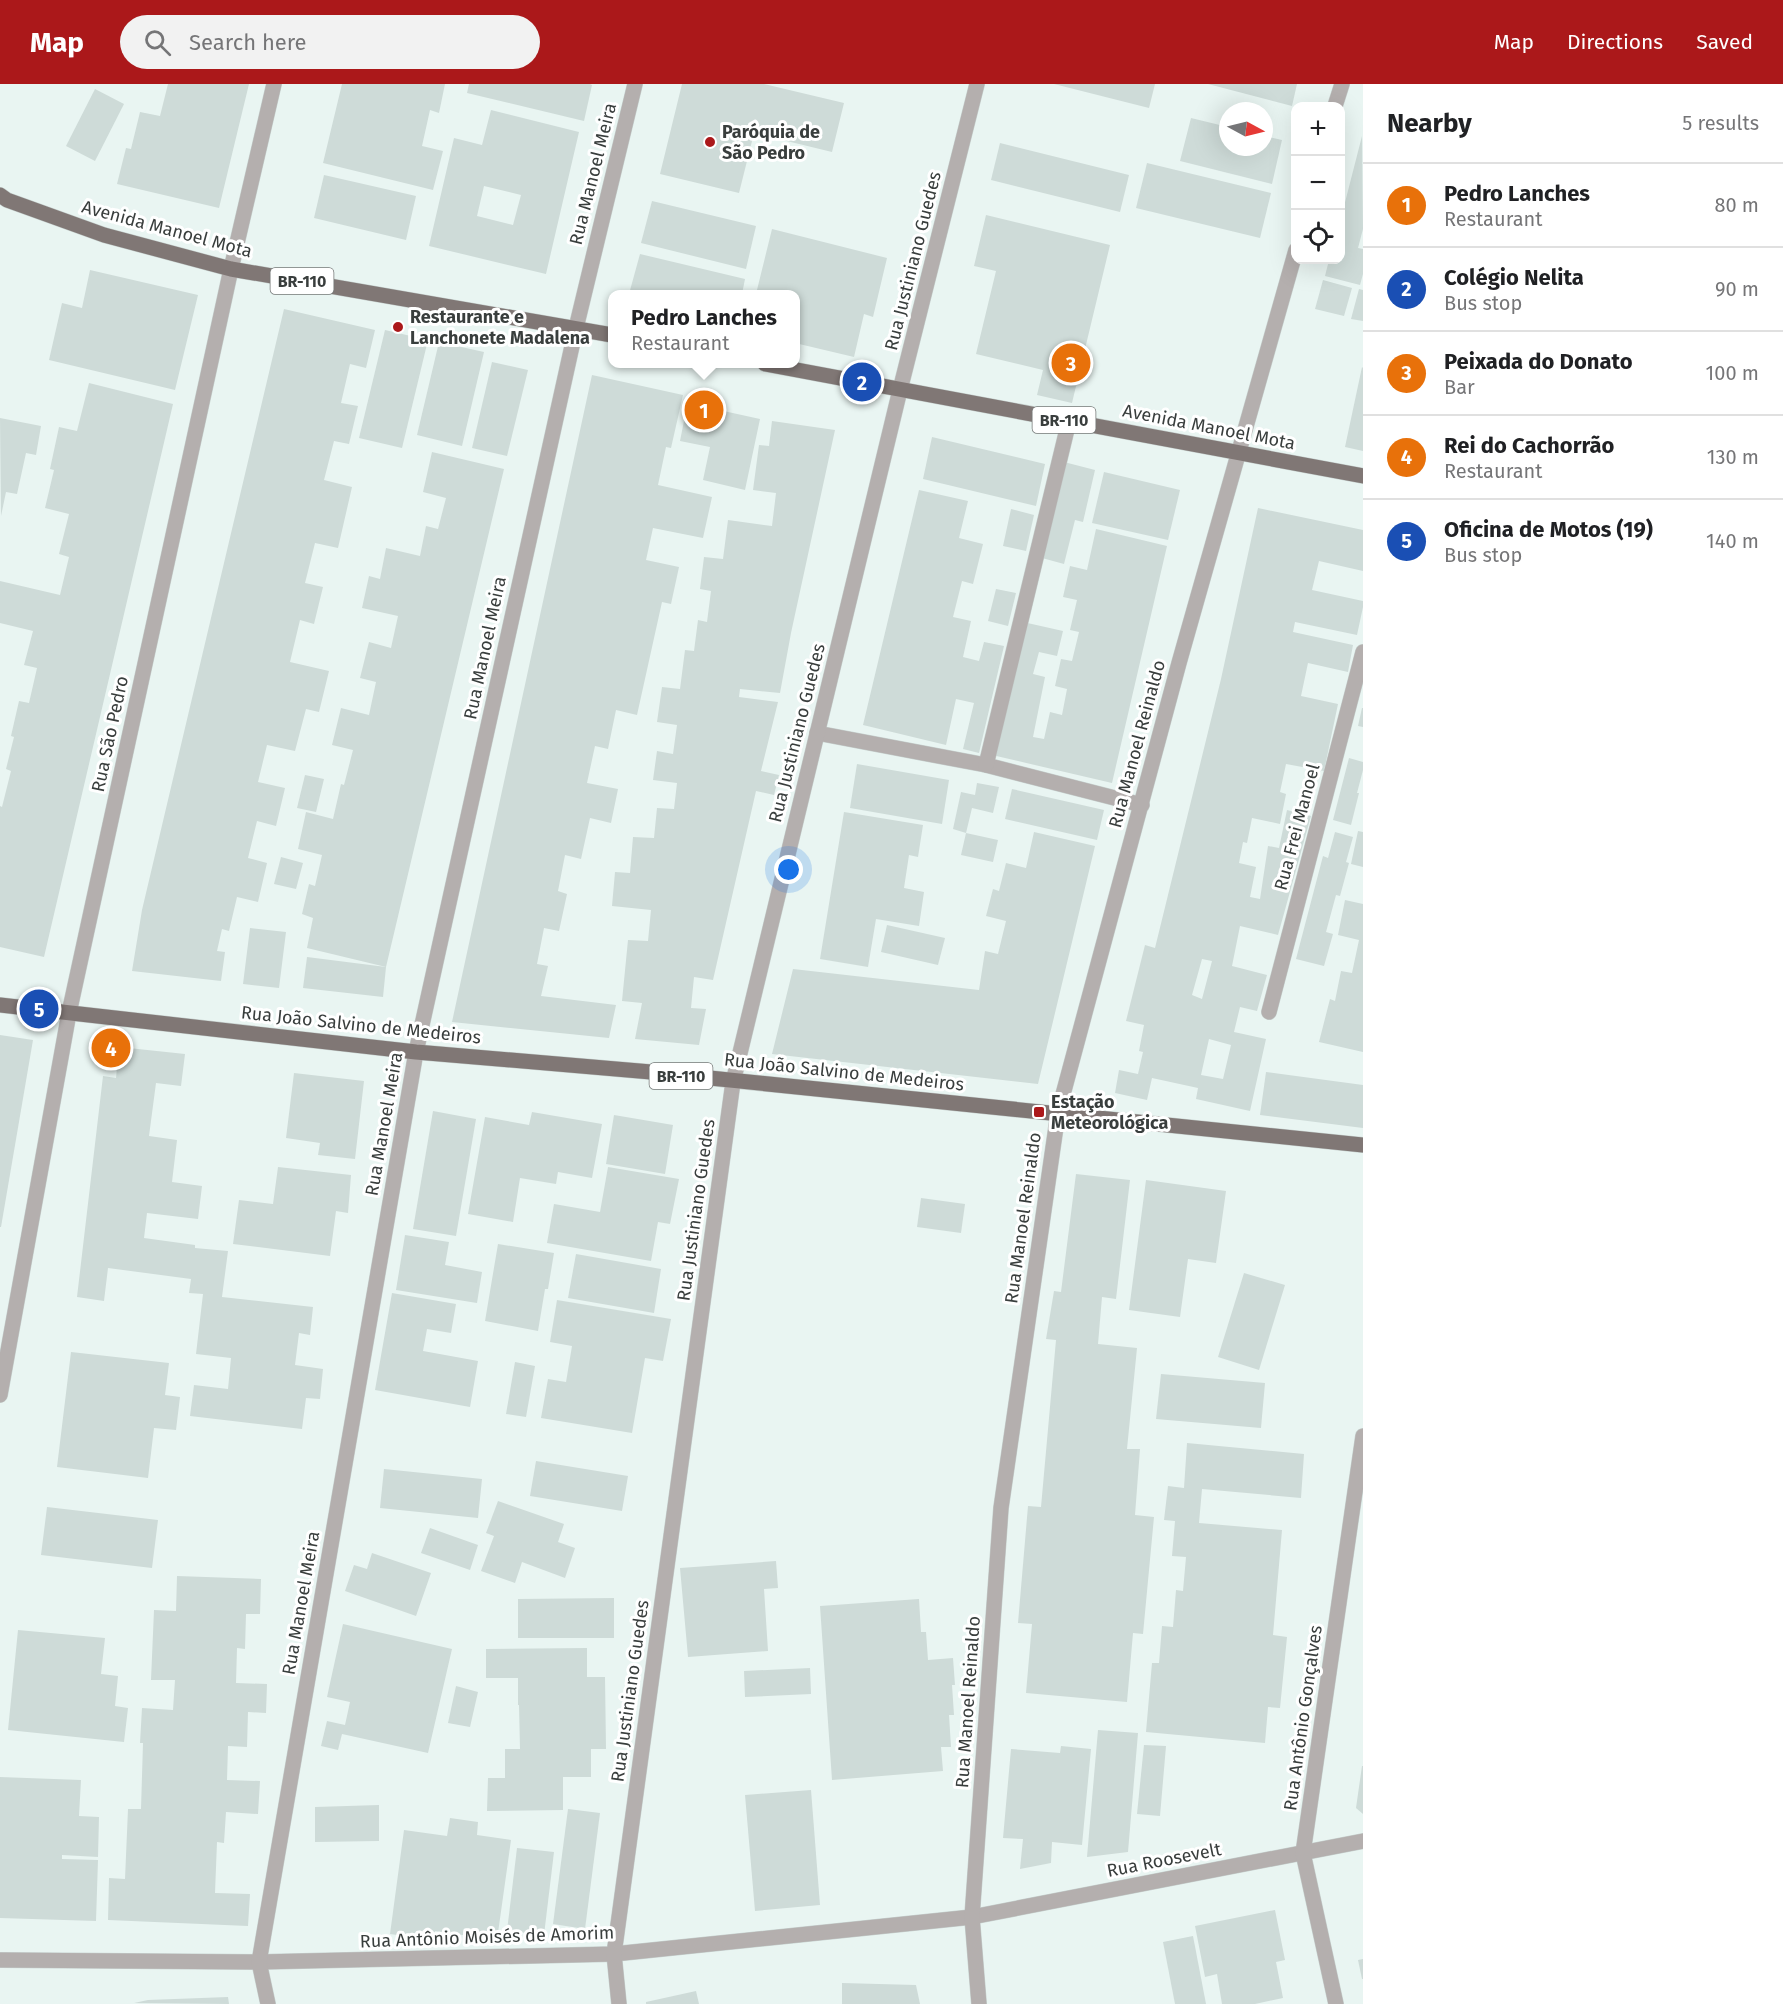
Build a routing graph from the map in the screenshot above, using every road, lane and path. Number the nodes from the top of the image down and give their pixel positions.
1 (274, 84) edge
2 (635, 84) edge
3 (977, 84) edge
4 (1341, 84) edge
5 (1336, 102) edge
6 (0, 195) edge
7 (1292, 264) edge
8 (231, 269) junction
9 (576, 328) junction
10 (608, 334) edge
11 (790, 368) edge
12 (900, 390) junction
13 (1070, 421) junction
14 (1239, 452) junction
15 (1363, 476) edge
16 (1363, 652) edge
17 (817, 733) junction
18 (986, 765) junction
19 (1142, 805) junction
20 (0, 1005) edge
21 (1269, 1012) dead end
22 (69, 1013) junction
23 (416, 1052) junction
24 (733, 1082) junction
25 (1058, 1113) junction
26 (1363, 1145) edge
27 (0, 1395) edge
28 (1363, 1436) edge
29 (1363, 1840) edge
30 (1303, 1853) junction
31 (972, 1917) junction
32 (614, 1954) junction
33 (0, 1960) edge
34 (259, 1962) junction
35 (268, 2004) edge
36 (619, 2004) edge
37 (980, 2004) edge
38 (1336, 2004) edge

1 - 8 street, Rua São Pedro
2 - 9 street, Rua Manoel Meira
3 - 12 street, Rua Justiniano Guedes
4 - 5 street
6 - 8 main road, Avenida Manoel Mota / BR-110
7 - 14 street, Rua Manoel Reinaldo
8 - 9 main road, Avenida Manoel Mota / BR-110
8 - 22 street, Rua São Pedro
9 - 10 main road, Avenida Manoel Mota / BR-110
9 - 23 street, Rua Manoel Meira
11 - 12 main road, Avenida Manoel Mota / BR-110
12 - 13 main road, Avenida Manoel Mota / BR-110
12 - 17 street, Rua Justiniano Guedes
13 - 14 main road, Avenida Manoel Mota / BR-110
13 - 18 street
14 - 15 main road, Avenida Manoel Mota / BR-110
14 - 19 street, Rua Manoel Reinaldo
16 - 21 street, Rua Frei Manoel
17 - 18 street
17 - 24 street, Rua Justiniano Guedes
18 - 19 street
19 - 25 street, Rua Manoel Reinaldo
20 - 22 main road, Rua João Salvino de Medeiros / BR-110
22 - 23 main road, Rua João Salvino de Medeiros / BR-110
22 - 27 street, Rua São Pedro
23 - 24 main road, Rua João Salvino de Medeiros / BR-110
23 - 34 street, Rua Manoel Meira
24 - 25 main road, Rua João Salvino de Medeiros / BR-110
24 - 32 street, Rua Justiniano Guedes
25 - 26 main road, Rua João Salvino de Medeiros / BR-110
25 - 31 street, Rua Manoel Reinaldo
28 - 30 street, Rua Antônio Gonçalves
29 - 30 street, Rua Roosevelt
30 - 31 street, Rua Roosevelt
30 - 38 street, Rua Antônio Gonçalves
31 - 32 street, Rua Antônio Moisés de Amorim
31 - 37 street, Rua Manoel Reinaldo
32 - 34 street, Rua Antônio Moisés de Amorim
32 - 36 street, Rua Justiniano Guedes
33 - 34 street, Rua Antônio Moisés de Amorim
34 - 35 street, Rua Manoel Meira

